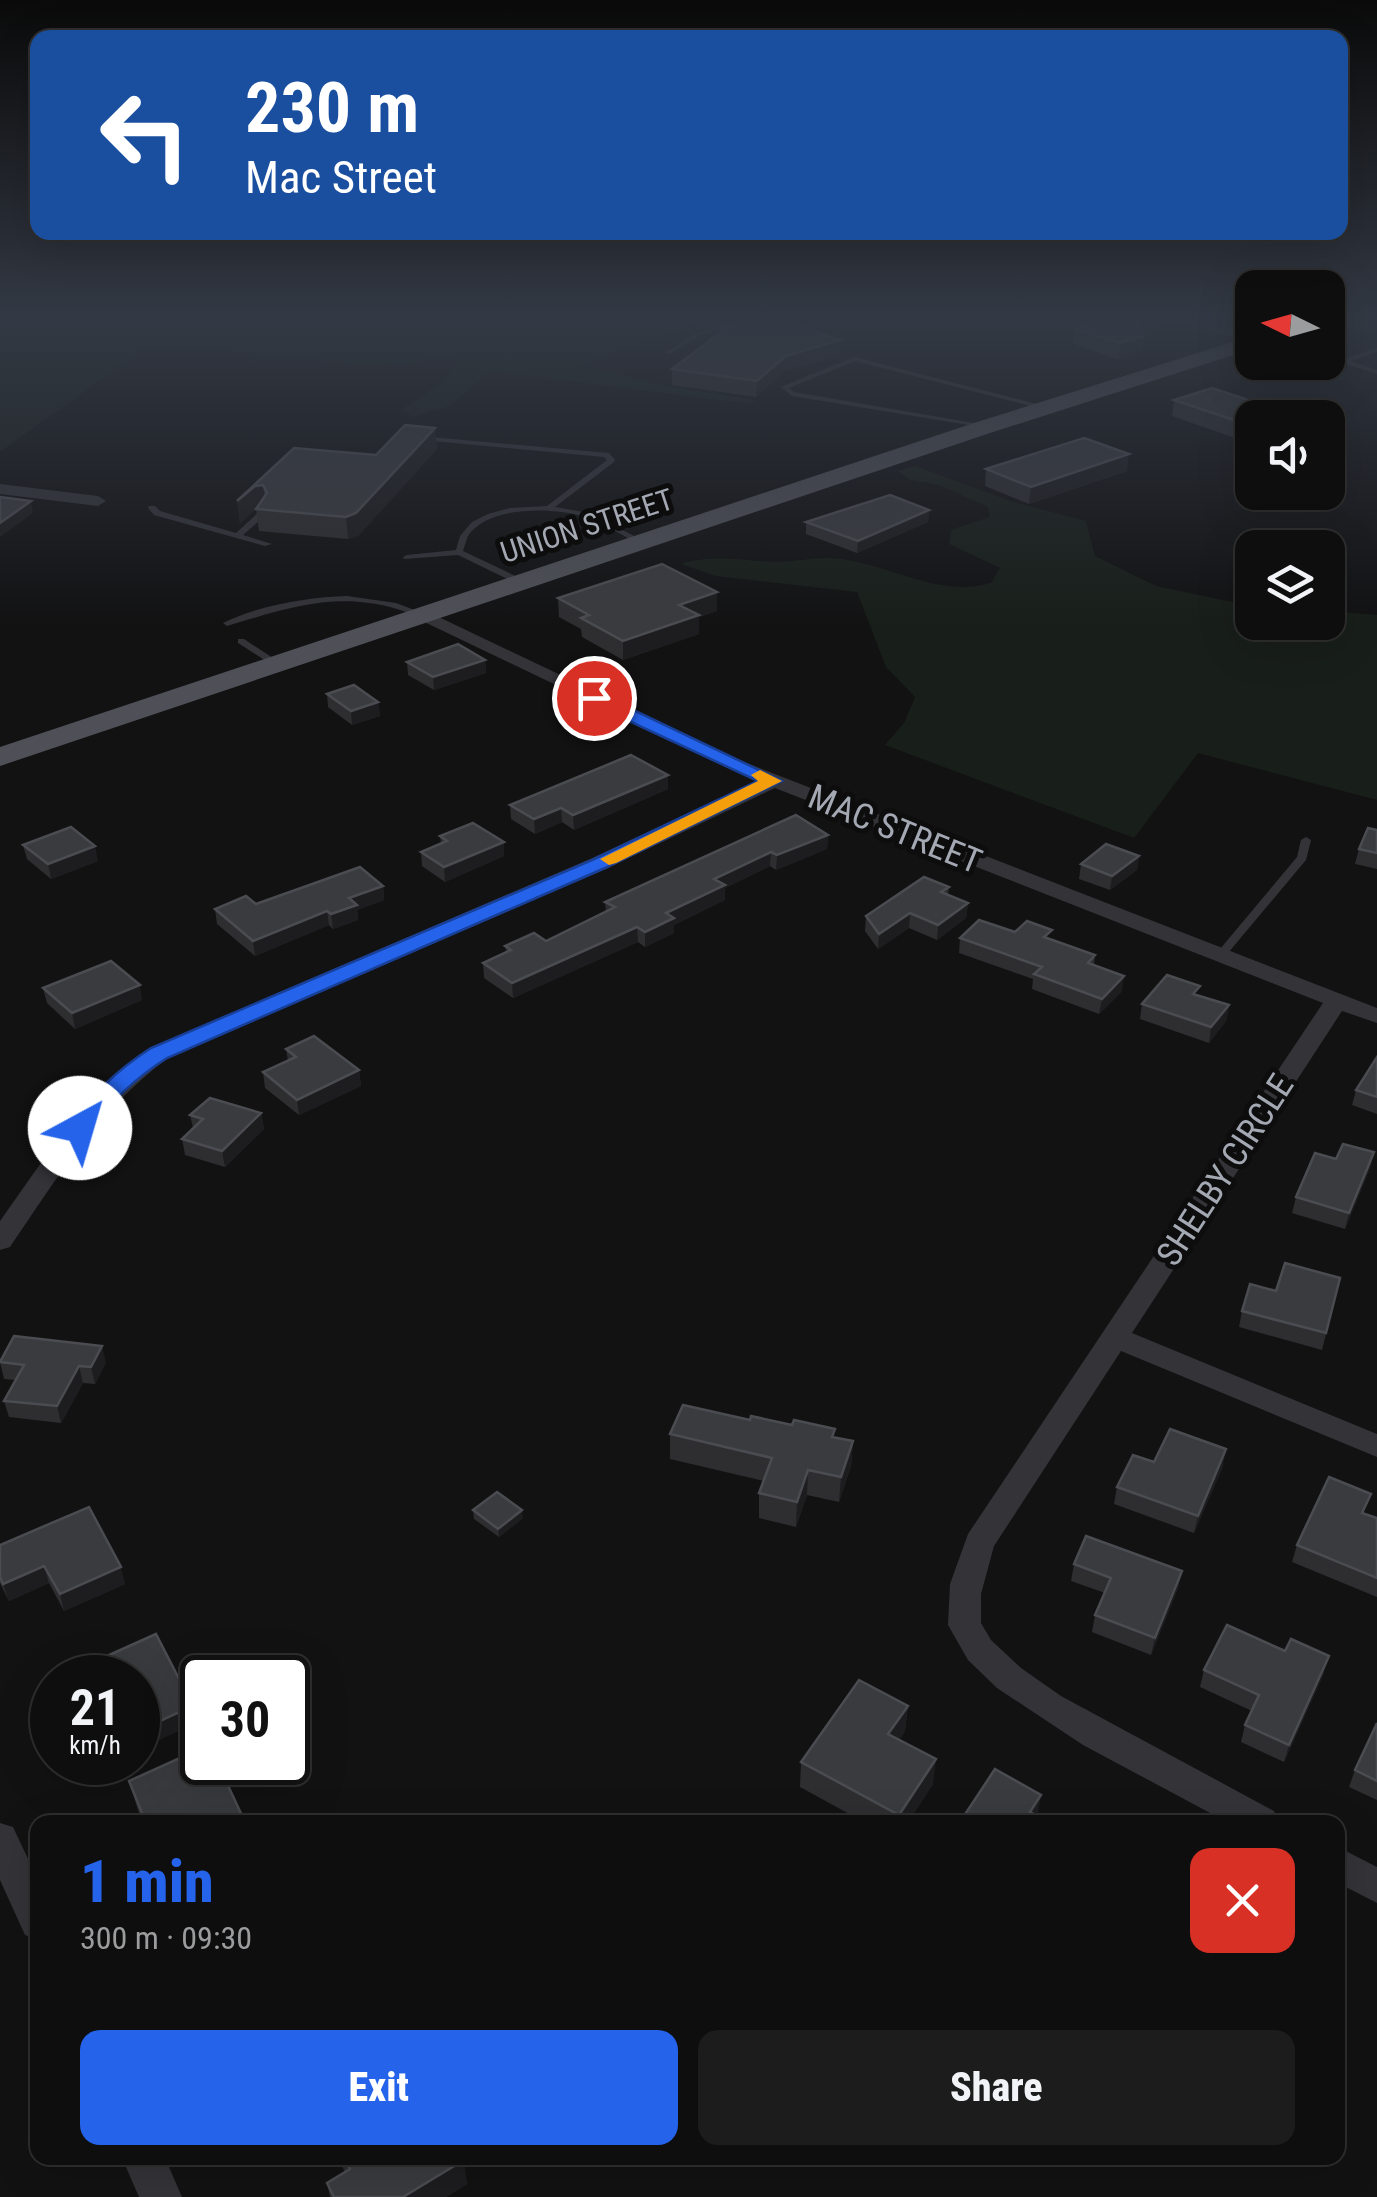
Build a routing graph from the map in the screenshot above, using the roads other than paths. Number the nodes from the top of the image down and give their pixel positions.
1 (943, 419) edge
2 (1013, 419) edge
3 (989, 426) junction
4 (422, 438) edge
5 (0, 489) edge
6 (98, 501) dead end
7 (550, 507) junction
8 (152, 508) dead end
9 (263, 513) edge
10 (237, 536) junction
11 (642, 542) junction
12 (268, 544) dead end
13 (459, 552) junction
14 (407, 557) dead end
15 (522, 582) junction
16 (424, 615) junction
17 (227, 623) dead end
18 (241, 641) dead end
19 (277, 664) junction
20 (0, 757) edge
21 (773, 781) junction
22 (1306, 840) dead end
23 (1219, 957) junction
24 (1335, 1003) junction
25 (1377, 1016) edge
26 (0, 1241) edge
27 (1115, 1336) junction
28 (1377, 1446) edge
29 (1248, 1815) edge
30 (0, 1839) edge
31 (1345, 1868) edge
32 (1377, 1886) edge
33 (30, 1905) edge
34 (146, 2165) edge
35 (160, 2197) edge

1 - 3 lane
2 - 3 main road, UNION STREET
3 - 11 main road, UNION STREET
4 - 7 lane
5 - 6 street
7 - 11 lane
7 - 13 lane
8 - 10 lane
9 - 10 lane
10 - 12 lane
11 - 15 main road, UNION STREET
13 - 14 lane
13 - 15 lane
15 - 16 main road, UNION STREET
16 - 17 lane
16 - 19 main road, UNION STREET
16 - 21 street, MAC STREET
18 - 19 lane
19 - 20 main road, UNION STREET
21 - 23 street, MAC STREET
21 - 26 street
22 - 23 lane
23 - 24 street, MAC STREET
24 - 25 street, MAC STREET
24 - 27 street, SHELBY CIRCLE
27 - 28 street
27 - 29 street, SHELBY CIRCLE
30 - 33 street
31 - 32 street
34 - 35 street

